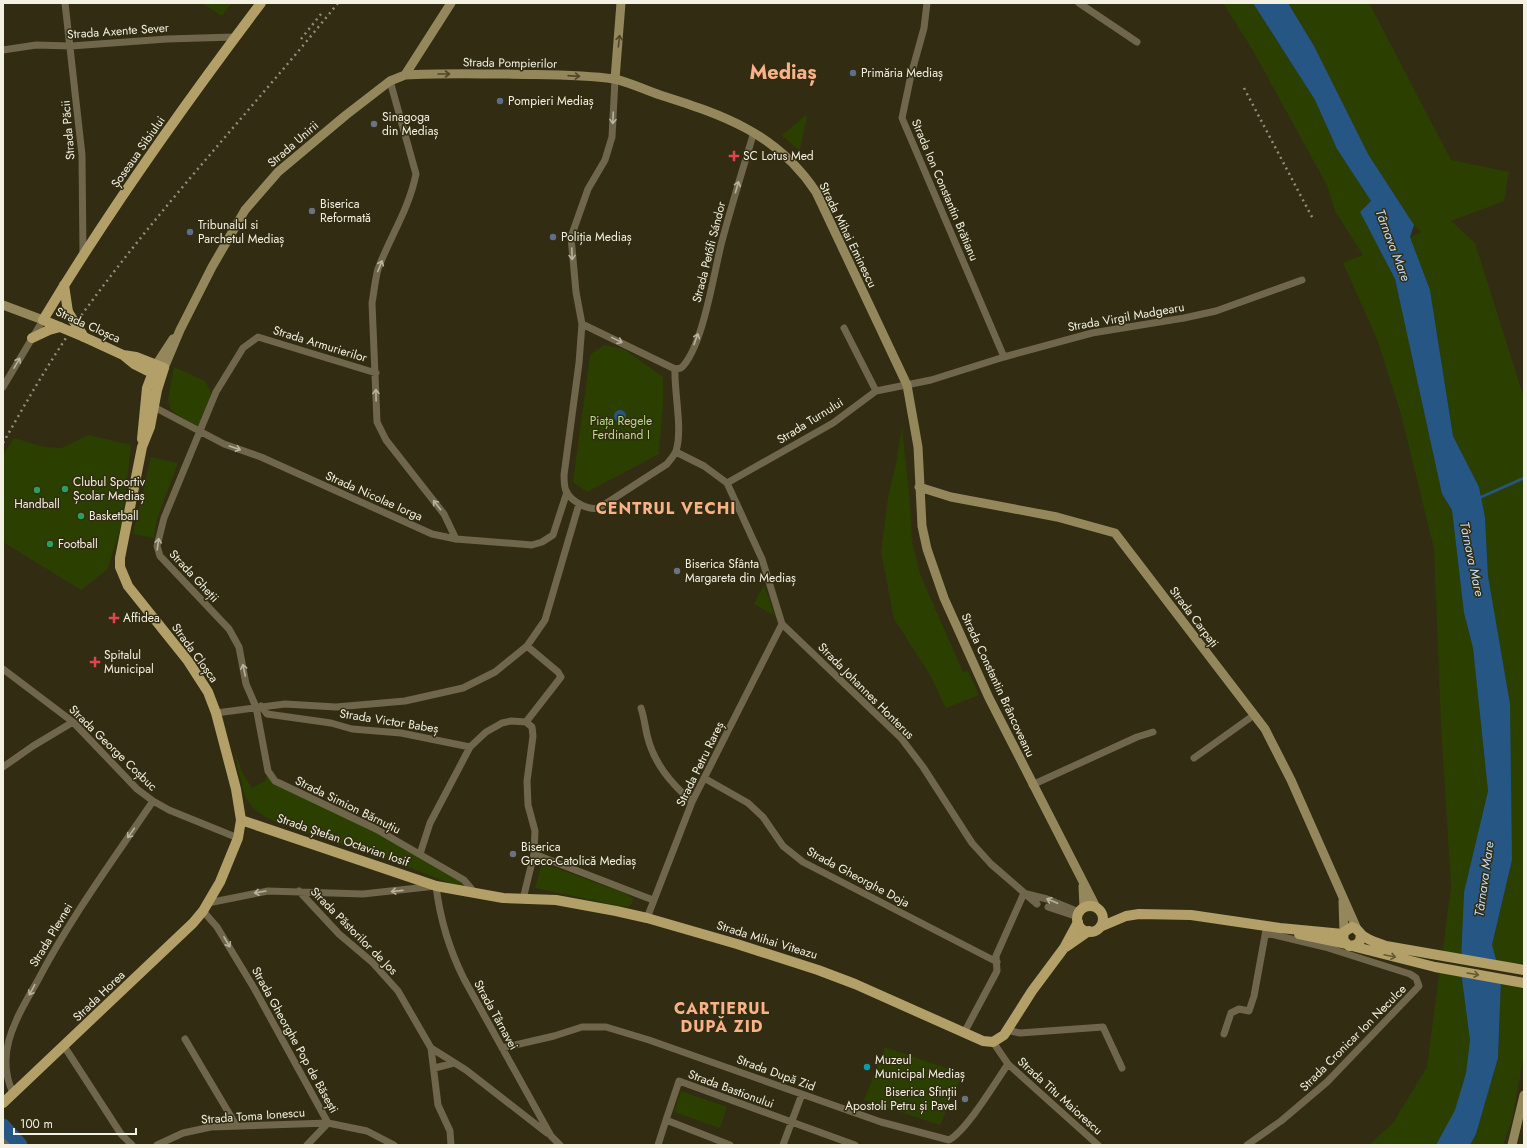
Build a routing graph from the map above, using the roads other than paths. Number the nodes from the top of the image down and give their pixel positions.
1 (65, 3) edge
2 (261, 3) edge
3 (451, 3) edge
4 (621, 3) edge
5 (927, 3) edge
6 (1079, 3) edge
7 (235, 37) junction
8 (1137, 42) dead end
9 (71, 46) junction
10 (3, 50) edge
11 (405, 75) junction
12 (615, 79) junction
13 (390, 81) junction
14 (754, 132) junction
15 (83, 255) junction
16 (1302, 280) dead end
17 (64, 285) junction
18 (3, 305) edge
19 (43, 320) junction
20 (582, 324) junction
21 (60, 327) junction
22 (844, 328) dead end
23 (84, 337) junction
24 (32, 338) junction
25 (1004, 357) junction
26 (675, 369) junction
27 (158, 371) junction
28 (376, 373) junction
29 (907, 385) junction
30 (3, 387) edge
31 (876, 391) junction
32 (154, 407) junction
33 (200, 433) junction
34 (142, 447) junction
35 (676, 452) junction
36 (727, 483) junction
37 (919, 488) junction
38 (567, 492) junction
39 (579, 504) junction
40 (456, 539) junction
41 (782, 624) junction
42 (527, 646) junction
43 (3, 669) edge
44 (259, 707) junction
45 (641, 708) dead end
46 (216, 713) junction
47 (1254, 715) junction
48 (73, 722) junction
49 (526, 722) junction
50 (1153, 732) dead end
51 (470, 748) junction
52 (1194, 758) dead end
53 (3, 767) edge
54 (704, 778) junction
55 (1032, 786) junction
56 (153, 801) junction
57 (692, 802) junction
58 (241, 820) junction
59 (238, 838) junction
60 (420, 854) junction
61 (534, 854) junction
62 (1083, 883) junction
63 (436, 886) junction
64 (299, 891) junction
65 (474, 893) junction
66 (1024, 894) junction
67 (1343, 896) junction
68 (523, 899) junction
69 (653, 900) junction
70 (1037, 904) dead end
71 (206, 907) junction
72 (1048, 907) dead end
73 (1099, 910) junction
74 (1080, 915) junction
75 (1126, 916) junction
76 (647, 918) junction
77 (1100, 927) junction
78 (1280, 928) junction
79 (1266, 929) junction
80 (1090, 931) junction
81 (1359, 932) junction
82 (1344, 933) junction
83 (1350, 945) junction
84 (1064, 948) junction
85 (997, 962) junction
86 (1524, 970) edge
87 (1524, 983) edge
88 (1007, 1030) junction
89 (964, 1032) junction
90 (1224, 1034) dead end
91 (185, 1039) dead end
92 (993, 1042) junction
93 (64, 1046) junction
94 (431, 1048) junction
95 (502, 1048) junction
96 (454, 1063) junction
97 (1008, 1064) junction
98 (435, 1068) junction
99 (1122, 1068) dead end
100 (13, 1093) junction
101 (802, 1094) junction
102 (1524, 1095) edge
103 (3, 1103) edge
104 (666, 1120) junction
105 (792, 1122) junction
106 (328, 1123) junction
107 (236, 1126) junction
108 (551, 1136) junction
109 (3, 1142) edge
110 (6, 1145) edge
111 (132, 1145) edge
112 (157, 1145) edge
113 (307, 1145) edge
114 (394, 1145) edge
115 (451, 1145) edge
116 (560, 1145) edge
117 (658, 1145) edge
118 (730, 1145) edge
119 (783, 1145) edge
120 (855, 1145) edge
121 (1098, 1145) edge
122 (1247, 1145) edge
123 (1512, 1145) edge

1 - 9 street, Strada Păcii
2 - 7 main road, Șoseaua Sibiului
3 - 11 main road
12 -> 4 main road
5 - 25 street, Strada Ion Constantin Brătianu
6 - 8 street
7 - 9 street, Strada Axente Sever
7 - 15 main road, Șoseaua Sibiului
9 - 10 street, Strada Axente Sever
9 - 15 street, Strada Păcii
11 -> 12 main road, Strada Pompierilor
11 - 13 main road, Strada Unirii
12 - 14 main road, Strada Mihai Eminescu
12 -> 20 street
13 - 27 main road, Strada Unirii
28 -> 13 street
26 -> 14 street, Strada Petőfi Sándor
14 - 29 main road, Strada Mihai Eminescu
15 - 17 main road, Șoseaua Sibiului
16 - 25 street, Strada Virgil Madgearu
17 - 19 main road, Șoseaua Sibiului
17 - 23 main road, bridge
18 - 19 main road
19 - 21 main road, Strada Cloșca
19 - 24 street
20 -> 26 street
20 - 38 street
21 - 23 main road, Strada Cloșca, bridge
21 - 24 main road
22 - 31 street
23 - 27 main road, Strada Cloșca
30 -> 24 street
25 - 29 street, Strada Virgil Madgearu
26 - 35 street
27 - 32 main road, Strada Cloșca
27 - 34 main road
28 - 33 street, Strada Armurierilor
40 -> 28 street
29 - 31 street, Strada Turnului
29 - 37 main road, Strada Mihai Eminescu
31 - 36 street, Strada Turnului
32 - 33 street, Strada Nicolae Iorga
32 - 34 main road, Strada Cloșca
33 -> 40 street, Strada Nicolae Iorga
44 -> 33 street, Strada Gheții
34 - 46 main road, Strada Cloșca
35 - 36 street
35 - 39 street
36 - 41 street, Strada Johannes Honterus
37 - 47 main road, Strada Carpați
37 - 55 main road, Strada Constantin Brâncoveanu
38 - 39 street
38 - 40 street, Strada Nicolae Iorga
39 - 42 street
41 - 54 street, Strada Petru Rareș
41 - 66 street, Strada Johannes Honterus
42 - 44 street
42 - 49 street
43 - 48 street, Strada George Coșbuc
44 - 46 street
44 - 51 street, Strada Victor Babeș
44 - 60 street, Strada Simion Bărnuțiu
45 - 57 street
46 - 58 main road, Strada Cloșca
47 - 52 street
47 - 67 main road, Strada Carpați
48 - 53 street
48 - 56 street, Strada George Coșbuc
49 - 51 street
49 - 61 street
50 - 55 street
51 - 60 street
54 - 57 street, Strada Petru Rareș
54 - 85 street, Strada Gheorghe Doja
55 - 62 main road, Strada Constantin Brâncoveanu
56 - 59 street, Strada George Coșbuc
56 -> 100 street, Strada Plevnei
57 - 69 street, Strada Petru Rareș
58 - 59 main road, Strada Cloșca
58 - 63 main road, Strada Ștefan Octavian Iosif
59 - 71 main road, Strada Cloșca
60 - 65 street, Strada Simion Bărnuțiu
61 - 68 street
61 - 69 street
62 - 73 main road, Strada Constantin Brâncoveanu
62 - 74 main road, Strada Constantin Brâncoveanu
63 -> 64 street
63 - 65 main road, Strada Mihai Viteazu
63 - 95 street, Strada Târnavei
64 -> 71 street
64 - 94 street, Strada Păstorilor de Jos
65 - 68 main road, Strada Mihai Viteazu
66 - 70 street, Strada Johannes Honterus
74 -> 66 street
66 - 85 street
67 - 81 main road, Strada Carpați
67 - 82 main road, Strada Carpați
68 - 76 main road, Strada Mihai Viteazu
69 - 76 street, Strada Petru Rareș
71 - 93 main road, Strada Horea
71 -> 106 street, Strada Gheorghe Pop de Băsești
72 - 74 street
73 - 74 main road
73 - 75 main road
73 - 77 main road
74 - 80 main road
74 - 84 main road
75 - 77 main road
75 - 79 main road
76 - 89 main road, Strada Mihai Viteazu
77 - 80 main road
78 - 79 main road
78 - 82 main road
78 - 83 main road
79 - 90 street
79 - 122 street, Strada Cronicar Ion Neculce
80 - 84 main road
81 - 82 main road
81 - 83 main road
81 - 86 main road
82 - 83 main road
83 -> 87 main road
84 - 88 main road
85 - 89 street
88 - 92 main road
88 - 99 street
89 - 92 main road, Strada Mihai Viteazu
91 - 107 street
92 - 97 street, Strada Titu Maiorescu
93 - 100 main road, Strada Horea
93 - 111 street
94 - 96 street, Strada Păstorilor de Jos
94 - 98 street, Strada Păstorilor de Jos
95 - 101 street, Strada După Zid
95 - 108 street, Strada Târnavei
96 - 98 street
96 - 108 street, Strada Păstorilor de Jos
97 - 101 street, Strada După Zid
97 - 121 street, Strada Titu Maiorescu
98 - 115 street, Strada Păstorilor de Jos
100 - 103 main road, Strada Horea
101 - 105 street
102 - 123 main road
104 - 105 street, Strada Bastionului
104 - 117 street, Strada Bastionului
104 - 118 street
105 - 119 street
105 - 120 street, Strada Bastionului
106 - 107 street, Strada Toma Ionescu
106 - 113 street
106 - 114 street, Strada Gheorghe Pop de Băsești
107 - 112 street, Strada Toma Ionescu
108 - 116 street, Strada Târnavei
109 - 110 street

